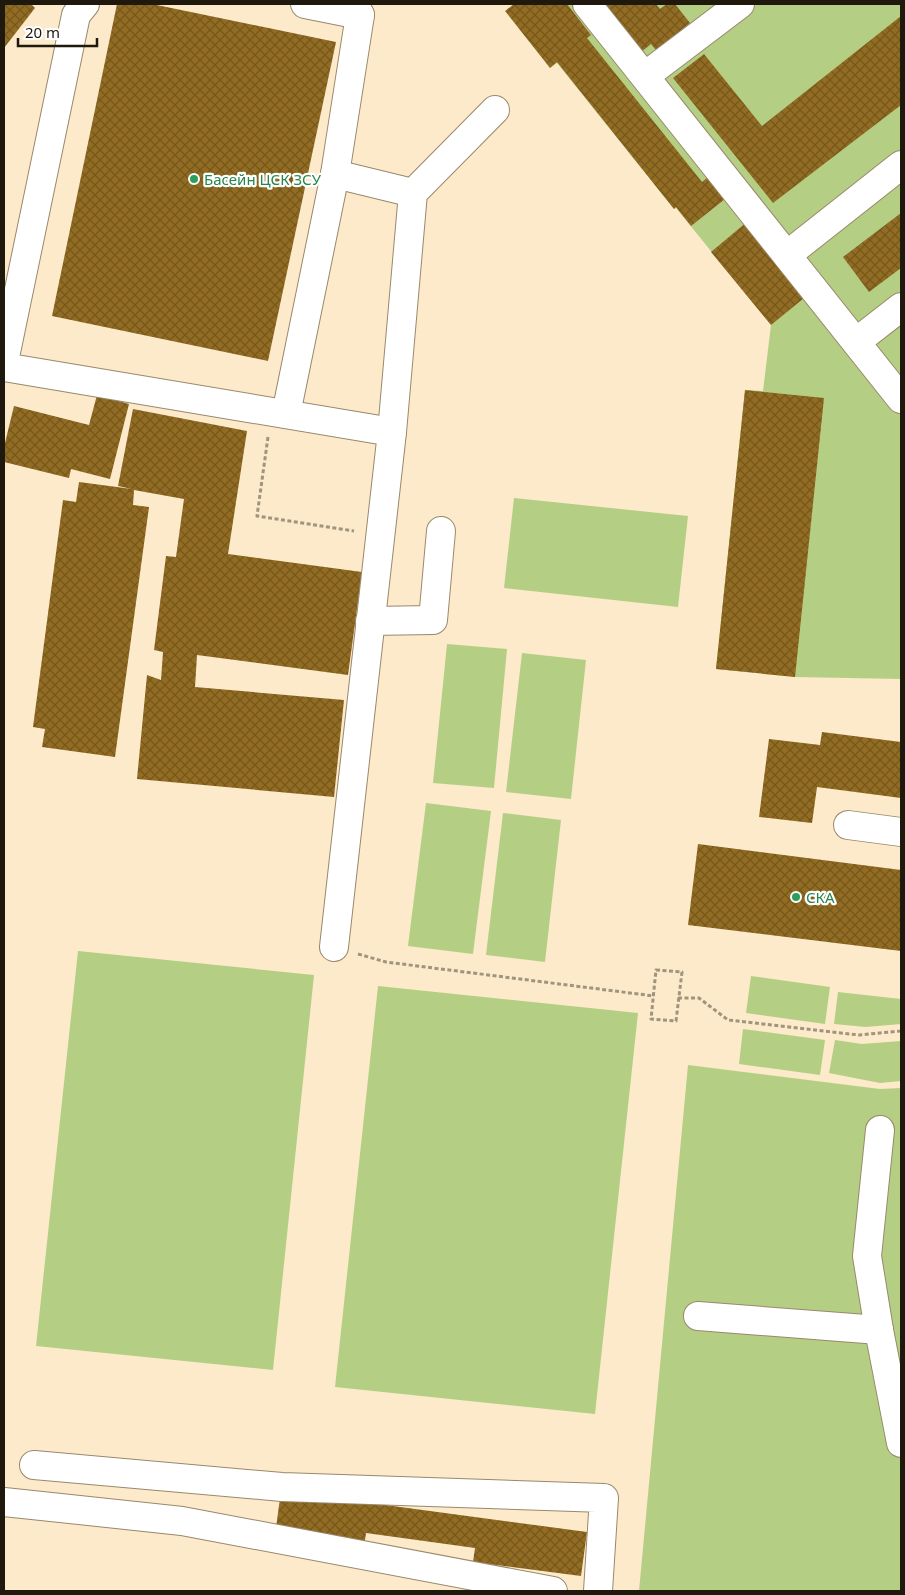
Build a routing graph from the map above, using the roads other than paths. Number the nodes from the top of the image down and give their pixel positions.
1 (85, 4) edge
2 (305, 4) edge
3 (588, 4) edge
4 (740, 4) edge
5 (357, 9) edge
6 (710, 13) edge
7 (645, 76) junction
8 (495, 110) dead end
9 (901, 165) edge
10 (335, 174) junction
11 (413, 194) junction
12 (787, 255) junction
13 (901, 307) edge
14 (856, 342) junction
15 (4, 362) edge
16 (4, 367) edge
17 (901, 399) edge
18 (279, 413) junction
19 (392, 432) junction
20 (441, 531) dead end
21 (370, 621) junction
22 (848, 825) dead end
23 (901, 832) edge
24 (334, 947) road end
25 (880, 1130) dead end
26 (698, 1316) dead end
27 (879, 1330) junction
28 (901, 1443) edge
29 (34, 1465) dead end
30 (4, 1502) edge
31 (552, 1591) edge
32 (598, 1591) edge

1 - 15 lane
2 - 5 lane
3 - 7 lane
4 - 6 lane
5 - 10 lane
6 - 7 lane
7 - 12 lane
8 - 11 lane
9 - 12 lane
10 - 11 lane
10 - 18 lane
11 - 19 lane
12 - 14 lane
13 - 14 lane
14 - 17 lane
16 - 18 lane
18 - 19 lane
19 - 21 lane
20 - 21 lane
21 - 24 lane
22 - 23 lane
25 - 27 lane
26 - 27 lane
27 - 28 lane
29 - 32 lane
30 - 31 lane

